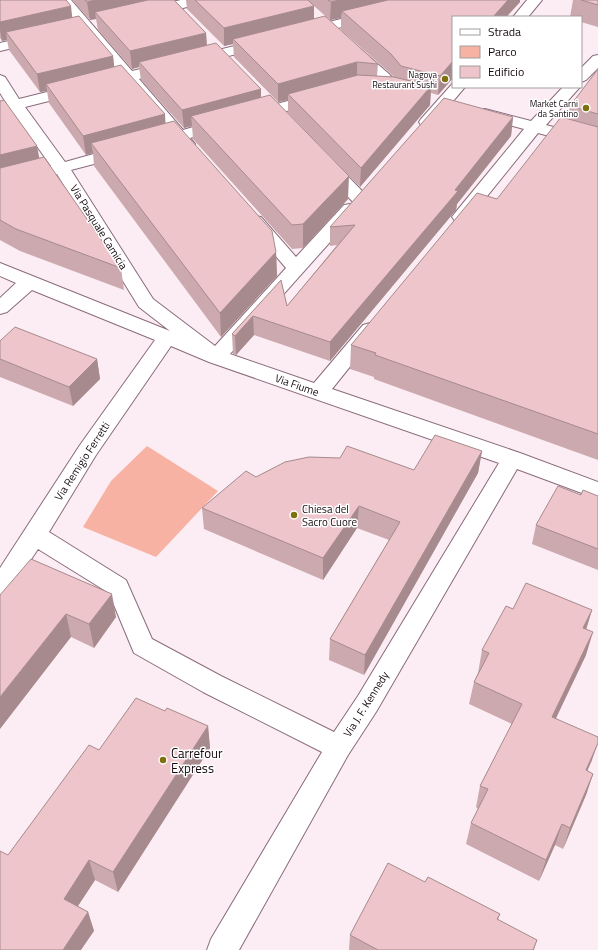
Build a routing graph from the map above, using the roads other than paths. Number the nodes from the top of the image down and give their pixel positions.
1 (63, 0) edge
2 (199, 0) edge
3 (535, 0) edge
4 (176, 7) edge
5 (137, 14) edge
6 (312, 14) edge
7 (381, 14) edge
8 (521, 16) edge
9 (327, 27) junction
10 (54, 34) edge
11 (289, 36) edge
12 (273, 40) edge
13 (0, 48) edge
14 (598, 58) edge
15 (127, 76) junction
16 (582, 76) edge
17 (0, 80) edge
18 (372, 88) edge
19 (456, 88) edge
20 (571, 88) edge
21 (334, 93) edge
22 (15, 105) junction
23 (474, 111) edge
24 (0, 118) edge
25 (535, 127) junction
26 (417, 133) edge
27 (179, 136) junction
28 (598, 144) edge
29 (195, 153) edge
30 (316, 154) edge
31 (61, 168) junction
32 (0, 185) edge
33 (246, 211) edge
34 (449, 232) edge
35 (296, 268) junction
36 (0, 269) edge
37 (29, 282) junction
38 (0, 308) edge
39 (379, 318) edge
40 (166, 337) junction
41 (216, 357) junction
42 (318, 392) junction
43 (512, 459) junction
44 (598, 491) edge
45 (35, 535) junction
46 (0, 587) edge
47 (339, 747) junction
48 (222, 950) edge

1 - 15 street
2 - 4 street
3 - 8 street
4 - 5 street
6 - 9 street
7 - 9 street
9 - 11 street
9 - 18 street
10 - 13 street
12 - 15 street
14 - 16 street
15 - 22 street
15 - 27 street
17 - 22 street, Via Pasquale Camicia
19 - 26 street
20 - 25 street
21 - 27 street
22 - 24 street
22 - 31 street, Via Pasquale Camicia
23 - 25 street
25 - 28 street
25 - 34 street
27 - 29 street
27 - 31 street
30 - 35 street
31 - 32 street
31 - 41 street, Via Pasquale Camicia
33 - 35 street
35 - 41 street
36 - 37 street, Via Fiume
37 - 38 street
37 - 40 street, Via Fiume
39 - 42 street
40 - 41 street, Via Fiume
40 - 45 street, Via Remigio Ferretti
41 - 42 street, Via Fiume
42 - 43 street, Via Fiume
43 - 44 street, Via Fiume
43 - 47 street, Via J. F. Kennedy
45 - 46 street, Via Remigio Ferretti
45 - 47 street
47 - 48 street, Via J. F. Kennedy

